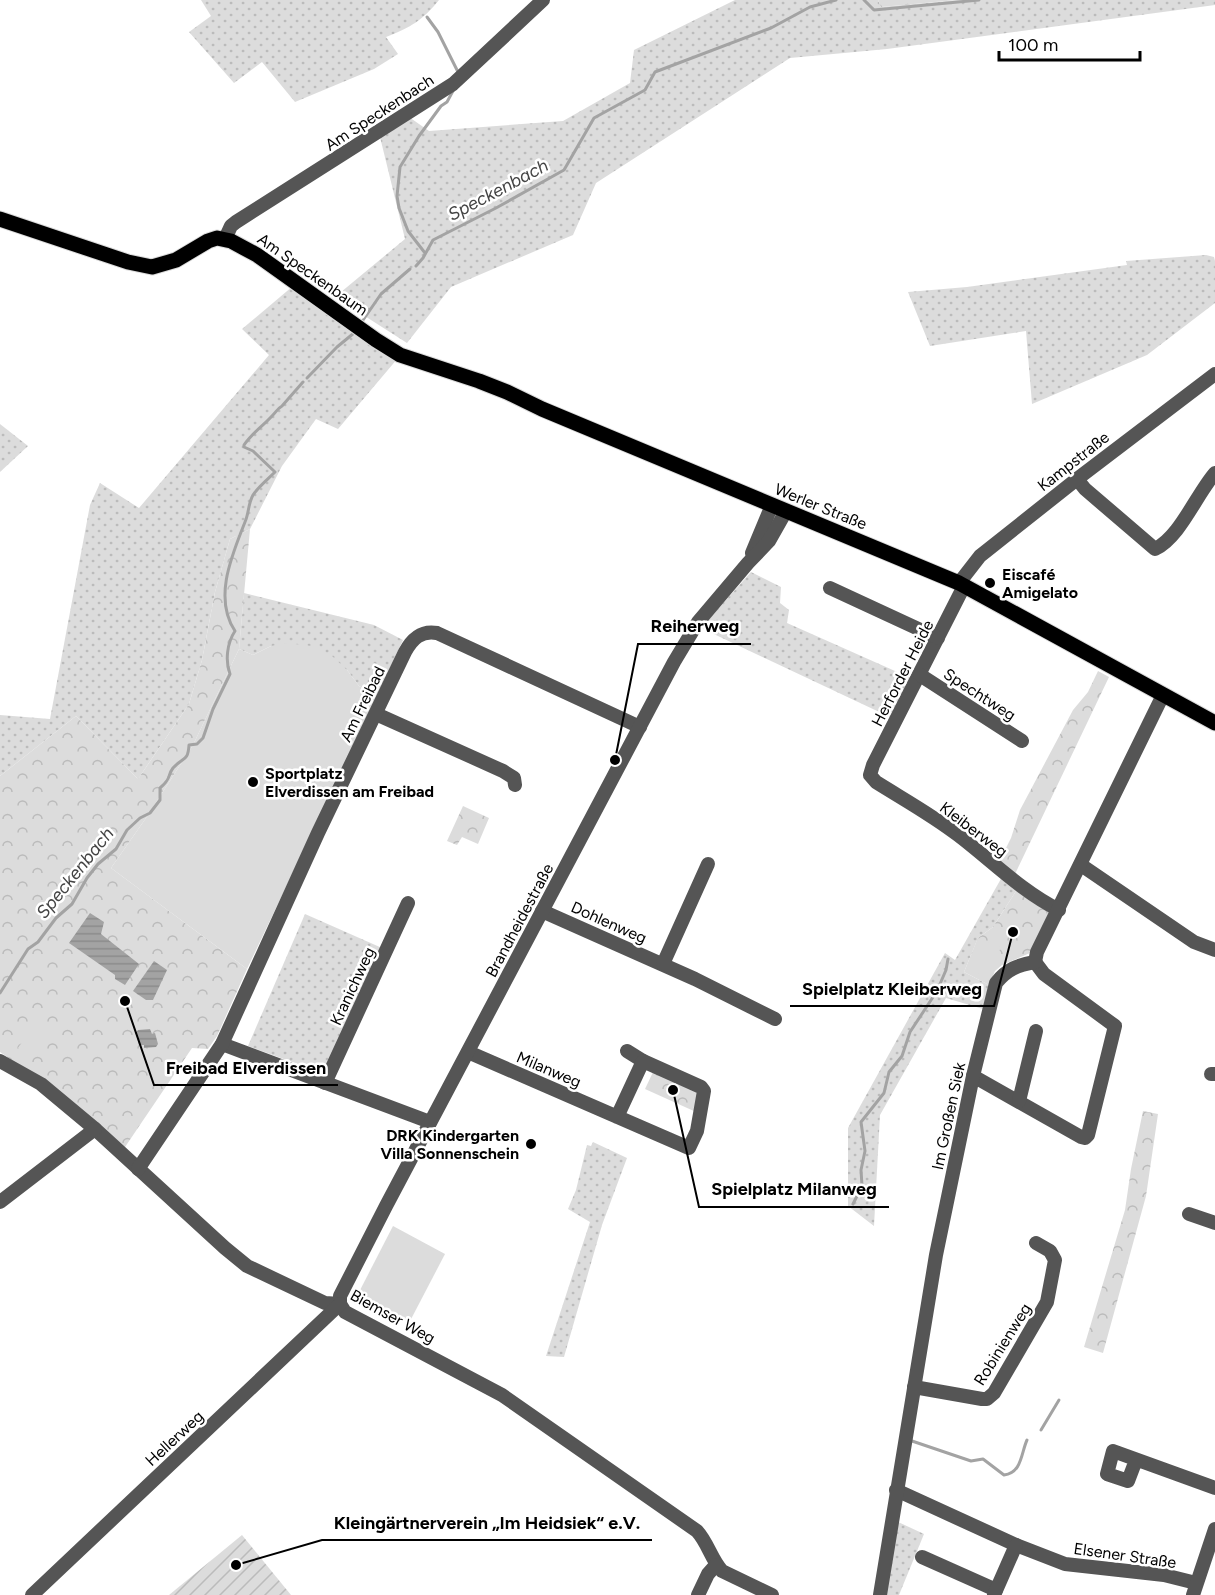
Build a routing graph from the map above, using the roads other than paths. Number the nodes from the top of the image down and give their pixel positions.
1 (543, 0) edge
2 (0, 219) edge
3 (225, 238) junction
4 (398, 354) joint
5 (1215, 374) edge
6 (1215, 473) edge
7 (1077, 479) junction
8 (779, 508) junction
9 (962, 585) junction
10 (830, 588) dead end
11 (938, 638) junction
12 (920, 675) junction
13 (1162, 695) junction
14 (376, 714) junction
15 (1215, 723) edge
16 (640, 727) junction
17 (1022, 741) dead end
18 (870, 775) joint
19 (515, 785) dead end
20 (708, 864) dead end
21 (1081, 865) junction
22 (408, 903) dead end
23 (1059, 910) junction
24 (542, 911) junction
25 (1215, 950) edge
26 (1035, 963) junction
27 (663, 964) junction
28 (775, 1018) dead end
29 (1036, 1031) dead end
30 (222, 1044) junction
31 (627, 1051) dead end
32 (468, 1052) junction
33 (0, 1061) edge
34 (643, 1061) junction
35 (973, 1076) junction
36 (325, 1083) junction
37 (1019, 1101) junction
38 (617, 1117) junction
39 (430, 1122) junction
40 (95, 1129) junction
41 (138, 1169) junction
42 (0, 1202) edge
43 (1189, 1214) dead end
44 (1215, 1223) edge
45 (1036, 1243) dead end
46 (340, 1305) junction
47 (914, 1387) junction
48 (1136, 1460) dead end
49 (1215, 1488) edge
50 (896, 1490) junction
51 (1215, 1529) edge
52 (1016, 1545) junction
53 (922, 1557) dead end
54 (716, 1565) junction
55 (1195, 1589) edge
56 (995, 1592) edge
57 (32, 1595) edge
58 (698, 1595) edge
59 (772, 1595) edge
60 (880, 1595) edge

1 - 3 street, Am Speckenbach
2 - 3 main road
3 - 4 main road, Am Speckenbaum
4 - 8 main road, Werler Straße
5 - 7 street, Kampstraße
6 - 7 street
7 - 9 street, Kampstraße
8 - 9 main road, Werler Straße
8 - 16 street, Brandheidestraße
9 - 11 street, Herforder Heide
9 - 13 main road, Werler Straße
10 - 11 street
11 - 12 street, Herforder Heide
12 - 17 street, Spechtweg
12 - 18 street, Herforder Heide
13 - 15 main road, Werler Straße
13 - 21 street
14 - 16 street, Am Freibad
14 - 19 street
14 - 30 street, Am Freibad
16 - 24 street, Brandheidestraße
18 - 23 street, Kleiberweg
20 - 27 street
21 - 23 street
21 - 25 street
22 - 36 street, Kranichweg
23 - 26 street
24 - 27 street, Dohlenweg
24 - 32 street, Brandheidestraße
26 - 35 street, Im Großen Siek
26 - 37 street
27 - 28 street, Dohlenweg
29 - 37 street
30 - 36 street
30 - 41 street, Am Freibad
31 - 34 street, Milanweg
32 - 38 street, Milanweg
32 - 39 street, Brandheidestraße
33 - 40 street, Biemser Weg
34 - 38 street
34 - 38 street, Milanweg
35 - 37 street
35 - 47 street, Im Großen Siek
36 - 39 street
39 - 46 street, Brandheidestraße
40 - 41 street, Biemser Weg
40 - 42 street
41 - 46 street, Biemser Weg
43 - 44 street
45 - 47 street, Robinienweg
46 - 54 street, Biemser Weg
46 - 57 street, Hellerweg
47 - 50 street, Im Großen Siek
48 - 49 street
50 - 52 street, Elsener Straße
50 - 60 street, Im Großen Siek
51 - 55 street
52 - 55 street, Elsener Straße
52 - 56 street
53 - 56 street
54 - 58 street
54 - 59 street

